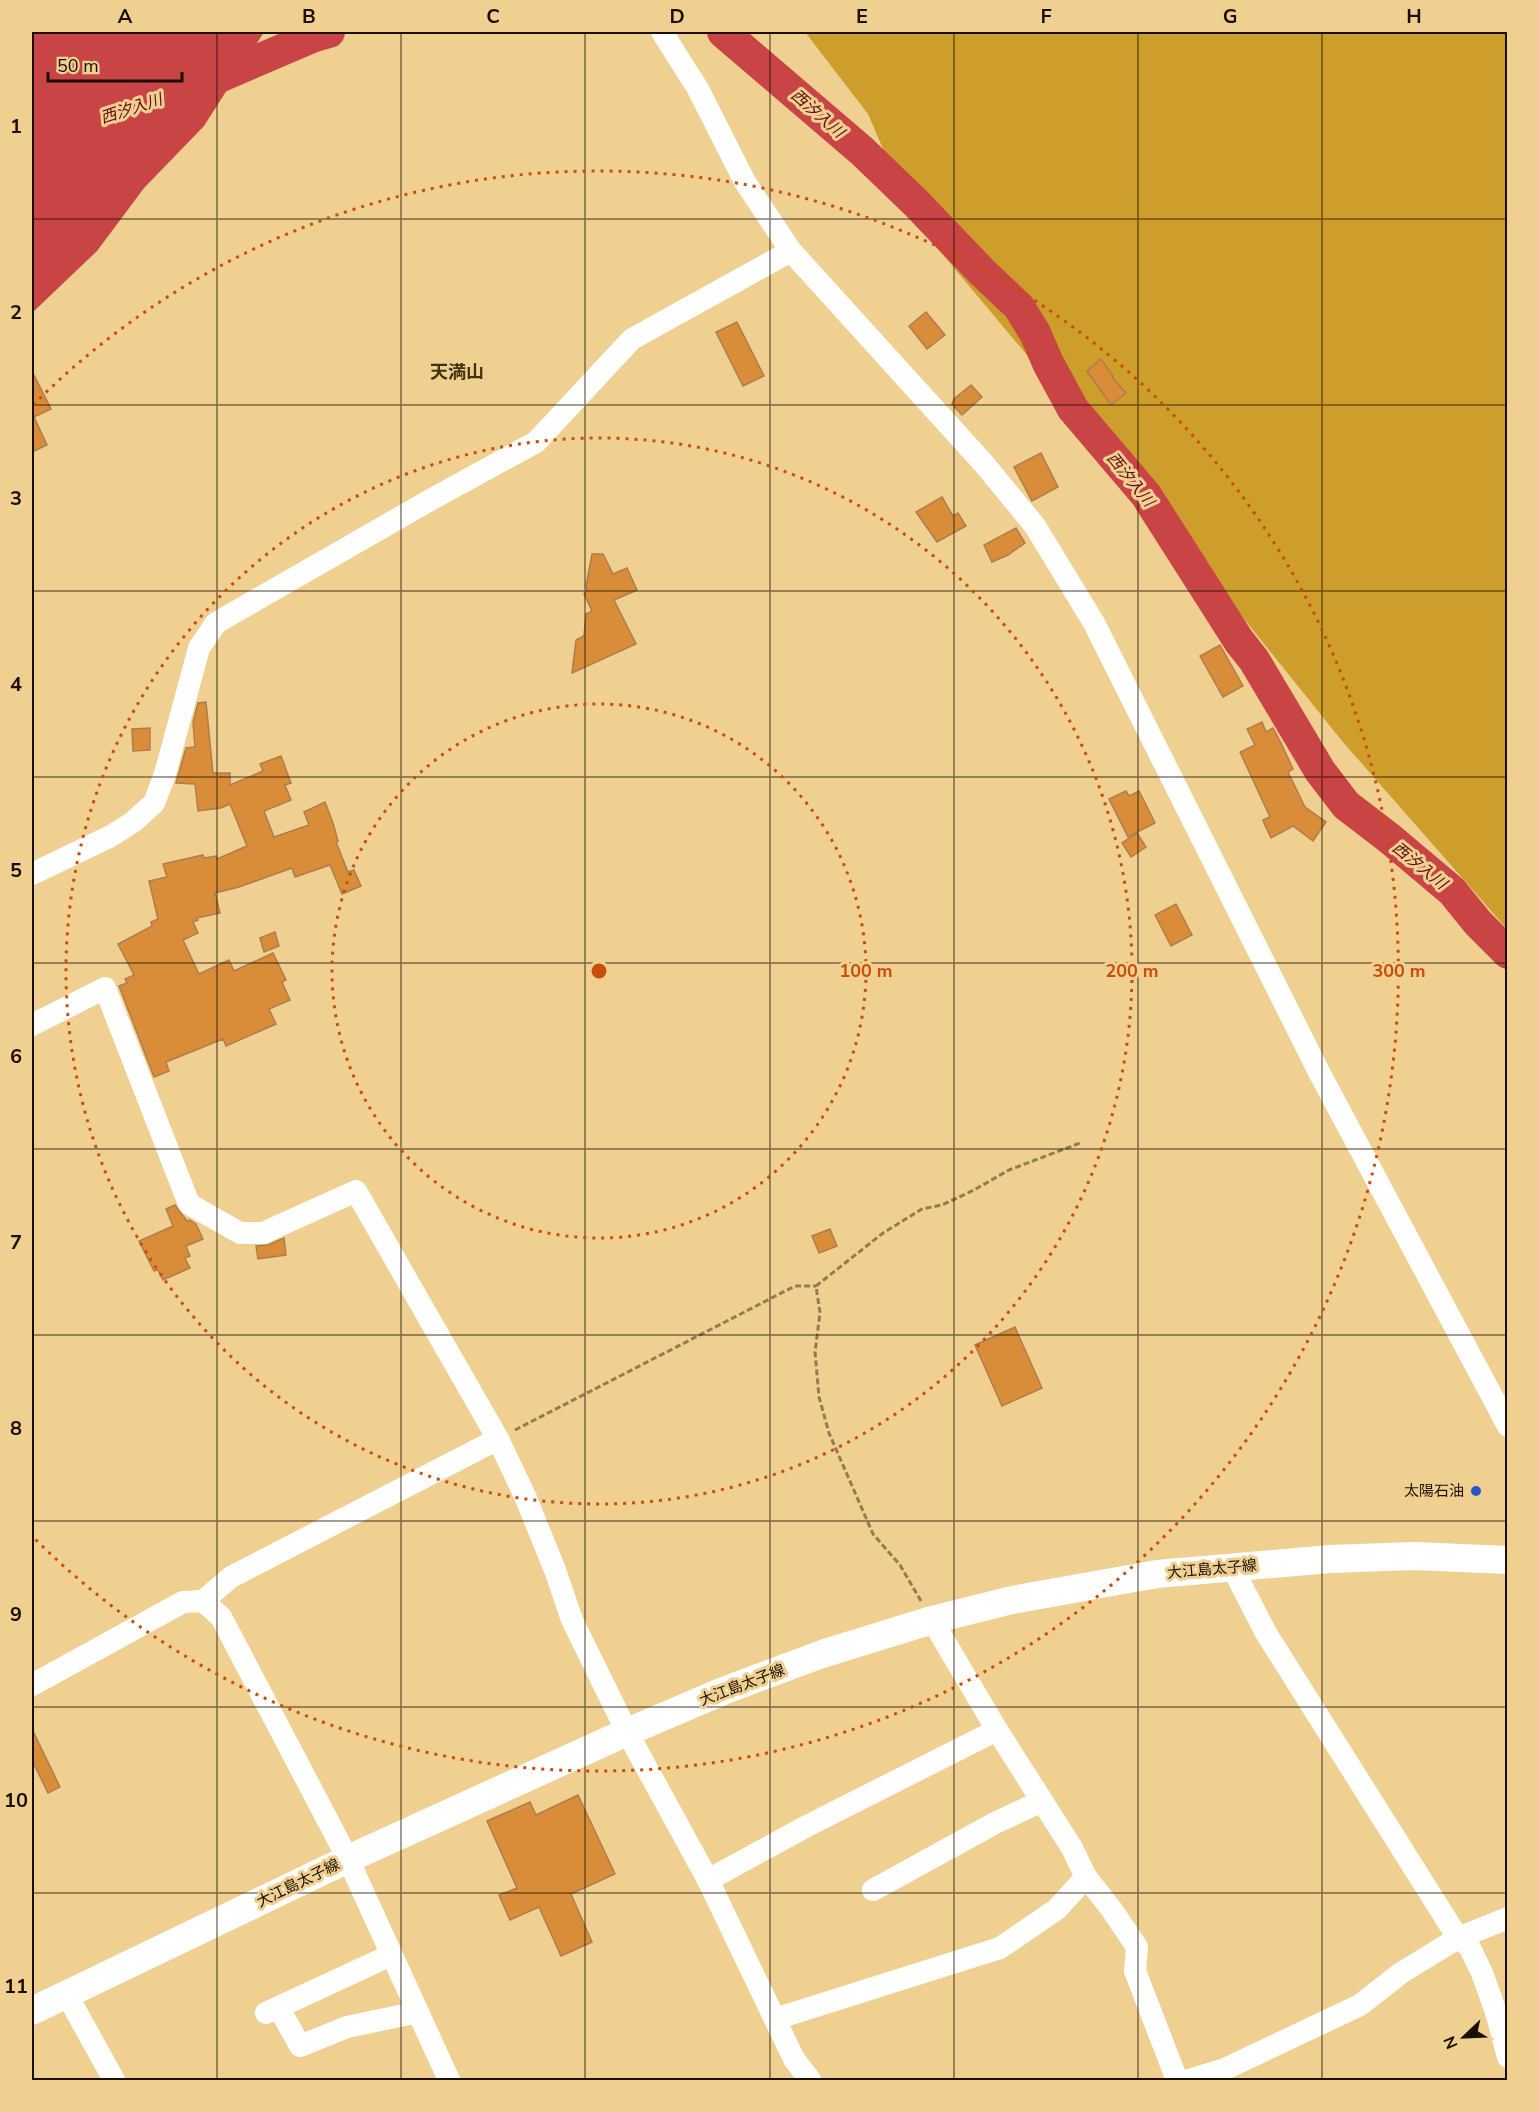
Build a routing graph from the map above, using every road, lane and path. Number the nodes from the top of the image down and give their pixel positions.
1 (662, 32) edge
2 (791, 251) junction
3 (32, 874) edge
4 (32, 1025) edge
5 (1080, 1143) dead end
6 (816, 1286) junction
7 (1508, 1425) edge
8 (498, 1438) junction
9 (1508, 1560) edge
10 (1232, 1567) junction
11 (203, 1601) junction
12 (932, 1620) junction
13 (32, 1685) edge
14 (997, 1730) junction
15 (627, 1732) junction
16 (1042, 1801) junction
17 (348, 1859) junction
18 (1086, 1877) junction
19 (708, 1880) junction
20 (873, 1890) dead end
21 (1508, 1918) edge
22 (1458, 1938) junction
23 (391, 1955) junction
24 (66, 1995) junction
25 (32, 2011) edge
26 (418, 2012) junction
27 (775, 2019) junction
28 (1508, 2057) edge
29 (1227, 2075) edge
30 (114, 2080) edge
31 (448, 2080) edge
32 (810, 2080) edge
33 (1177, 2080) edge
34 (1189, 2080) edge

1 - 2 street
2 - 3 street
2 - 7 street
4 - 8 street
5 - 6 path
6 - 8 path
6 - 12 path
8 - 11 street
8 - 15 street
9 - 10 main road, 大江島太子線
10 - 12 main road, 大江島太子線
10 - 22 street
11 - 13 street
11 - 17 street
12 - 14 street
12 - 15 main road, 大江島太子線
14 - 16 street
14 - 19 street
15 - 17 main road, 大江島太子線
15 - 19 street
16 - 18 street
16 - 20 street
17 - 23 street
17 - 24 main road, 大江島太子線
18 - 27 street
18 - 33 street
19 - 27 street
21 - 22 street
22 - 28 street
22 - 29 street
23 - 26 street
23 - 26 street
24 - 25 main road, 大江島太子線
24 - 30 street
26 - 31 street
27 - 32 street
29 - 34 street

